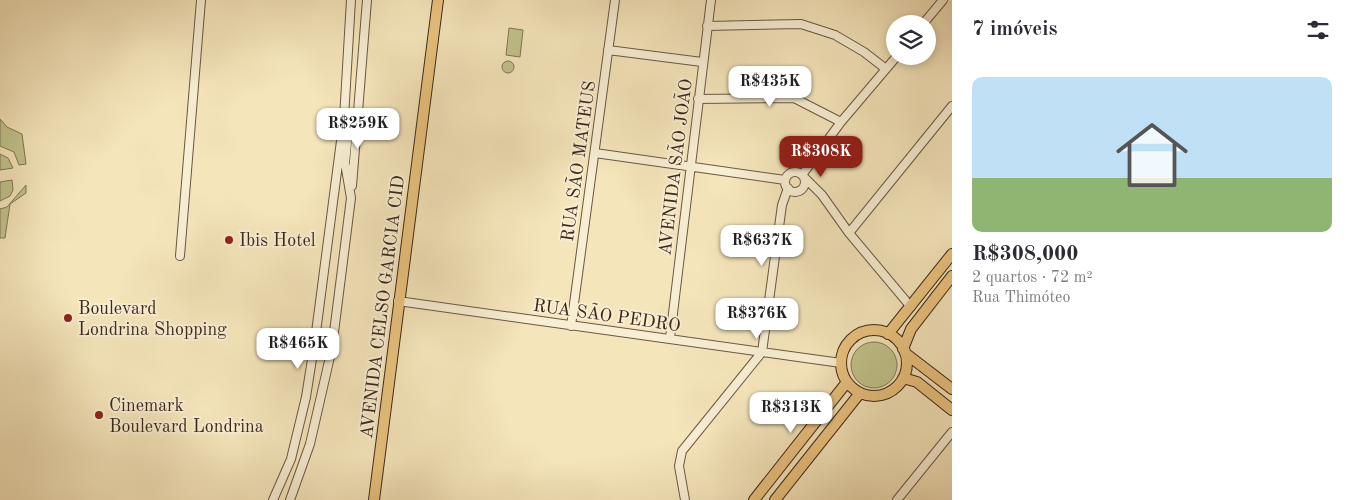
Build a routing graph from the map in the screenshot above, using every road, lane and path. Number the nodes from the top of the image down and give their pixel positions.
1 (201, 0) edge
2 (351, 0) edge
3 (367, 0) edge
4 (438, 0) edge
5 (616, 0) edge
6 (711, 0) edge
7 (943, 0) edge
8 (930, 15) edge
9 (707, 26) junction
10 (608, 50) junction
11 (702, 62) junction
12 (889, 65) edge
13 (886, 69) junction
14 (698, 99) junction
15 (952, 106) edge
16 (344, 118) junction
17 (841, 122) junction
18 (595, 153) junction
19 (691, 165) junction
20 (803, 176) junction
21 (786, 184) junction
22 (801, 189) junction
23 (822, 195) junction
24 (351, 198) junction
25 (849, 233) junction
26 (952, 254) edge
27 (180, 256) dead end
28 (952, 276) edge
29 (398, 301) junction
30 (911, 306) junction
31 (571, 326) junction
32 (888, 334) junction
33 (670, 338) junction
34 (904, 351) junction
35 (762, 352) junction
36 (841, 363) junction
37 (903, 378) junction
38 (847, 382) junction
39 (952, 388) edge
40 (860, 393) junction
41 (952, 410) edge
42 (952, 432) edge
43 (273, 500) edge
44 (290, 500) edge
45 (374, 500) edge
46 (685, 500) edge
47 (754, 500) edge
48 (774, 500) edge
49 (897, 500) edge

1 - 27 street
2 - 16 street
3 - 24 street
4 - 29 main road, AVENIDA CELSO GARCIA CID
5 - 10 street, RUA SÃO MATEUS
6 - 9 street, AVENIDA SÃO JOÃO
7 - 8 street
9 - 11 street, AVENIDA SÃO JOÃO
9 - 13 street
10 - 11 street
10 - 18 street, RUA SÃO MATEUS
11 - 14 street, AVENIDA SÃO JOÃO
12 - 13 street
13 - 17 street
14 - 17 street
14 - 19 street, AVENIDA SÃO JOÃO
15 - 25 street
16 - 24 street
16 - 43 street
17 - 20 street
18 - 19 street
18 - 31 street, RUA SÃO MATEUS
19 - 21 street
19 - 33 street, AVENIDA SÃO JOÃO
20 - 21 street
20 - 22 street
20 - 23 street
21 - 22 street
21 - 35 street
22 - 23 street
23 - 25 street
24 - 44 street
25 - 30 street
26 - 30 main road
28 - 34 main road
29 - 31 street, RUA SÃO PEDRO
29 - 45 main road, AVENIDA CELSO GARCIA CID
30 - 32 main road
31 - 33 street, RUA SÃO PEDRO
32 - 34 main road
32 - 36 main road
33 - 35 street, RUA SÃO PEDRO
34 - 37 main road
34 - 39 main road
35 - 36 street, RUA SÃO PEDRO
35 - 46 street
36 - 38 main road
37 - 40 main road
37 - 41 main road
38 - 40 main road
38 - 47 main road
40 - 48 main road
42 - 49 street

